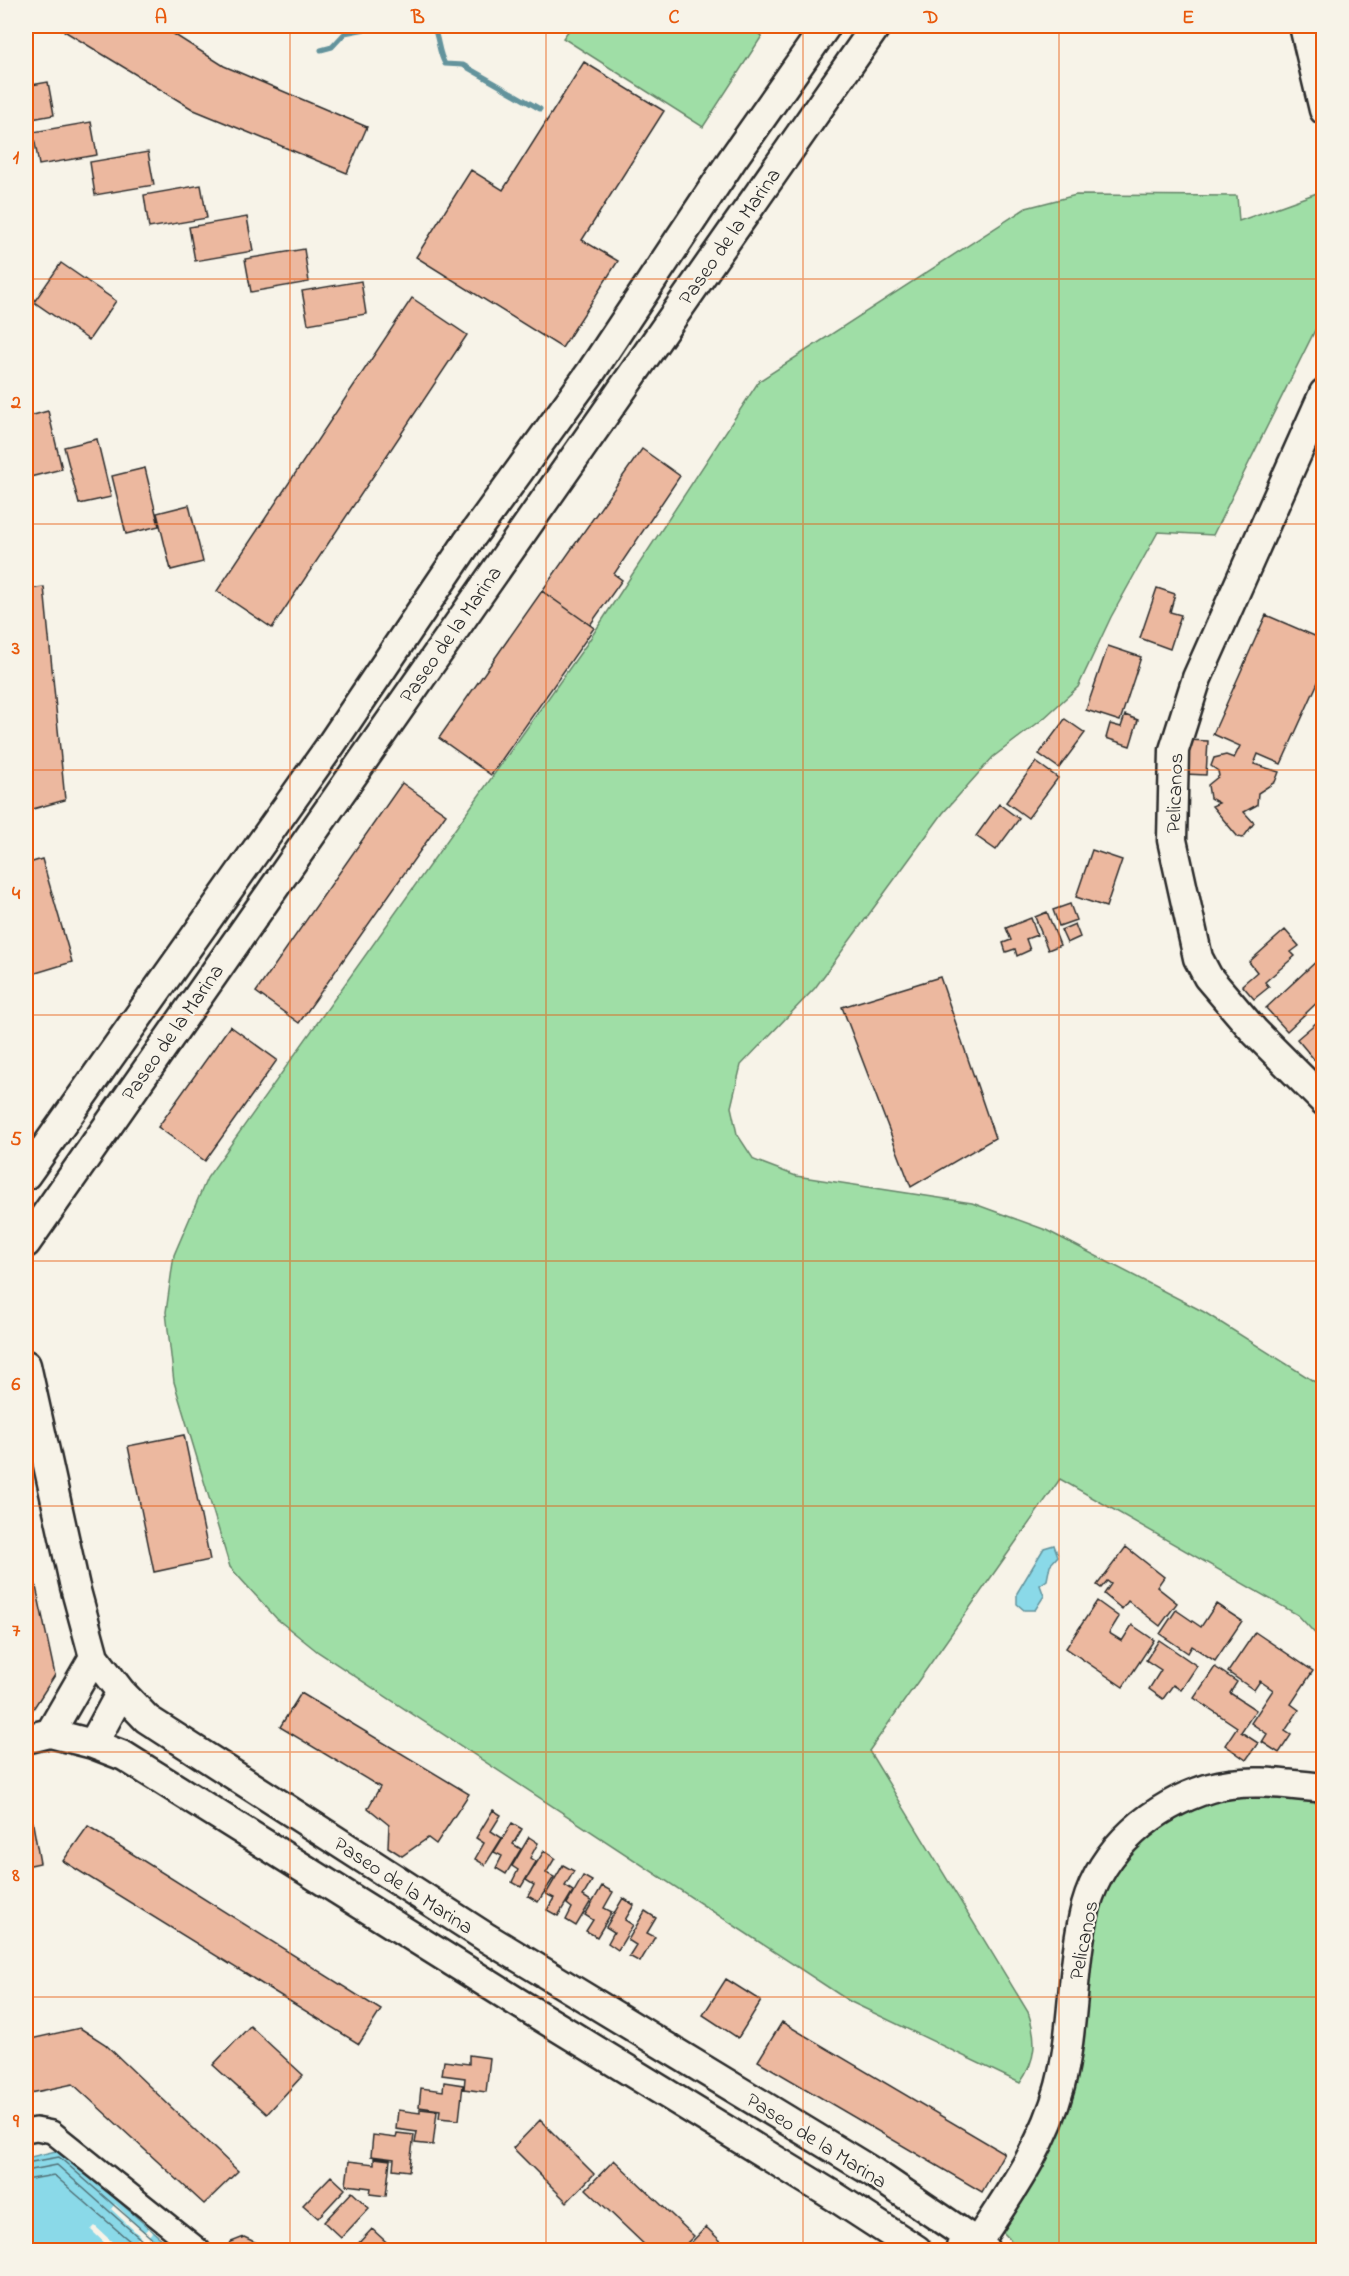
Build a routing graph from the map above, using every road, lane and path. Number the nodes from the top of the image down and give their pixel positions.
1 (826, 26) edge
2 (876, 26) edge
3 (1304, 26) edge
4 (1323, 110) edge
5 (1322, 400) edge
6 (328, 749) junction
7 (356, 768) junction
8 (1323, 1101) edge
9 (26, 1175) edge
10 (26, 1243) edge
11 (26, 1365) edge
12 (94, 1657) junction
13 (121, 1692) junction
14 (38, 1736) edge
15 (93, 1744) junction
16 (1323, 1788) edge
17 (573, 1990) junction
18 (553, 2024) junction
19 (26, 2131) edge
20 (975, 2248) edge
21 (200, 2250) edge
22 (917, 2250) edge

1 - 6 street, Paseo de la Marina
2 - 7 street, Paseo de la Marina
3 - 4 street
5 - 8 street, Pelicanos
6 - 7 street
6 - 9 street, Paseo de la Marina
7 - 10 street, Paseo de la Marina
11 - 12 street, Paseo de la Marina
12 - 13 street, Paseo de la Marina
12 - 14 street
13 - 15 street
13 - 17 street, Paseo de la Marina
14 - 15 street, Paseo de la Marina
15 - 18 street, Paseo de la Marina
16 - 20 street, Pelicanos
17 - 18 street
17 - 20 street, Paseo de la Marina
18 - 22 street, Paseo de la Marina
19 - 21 street

